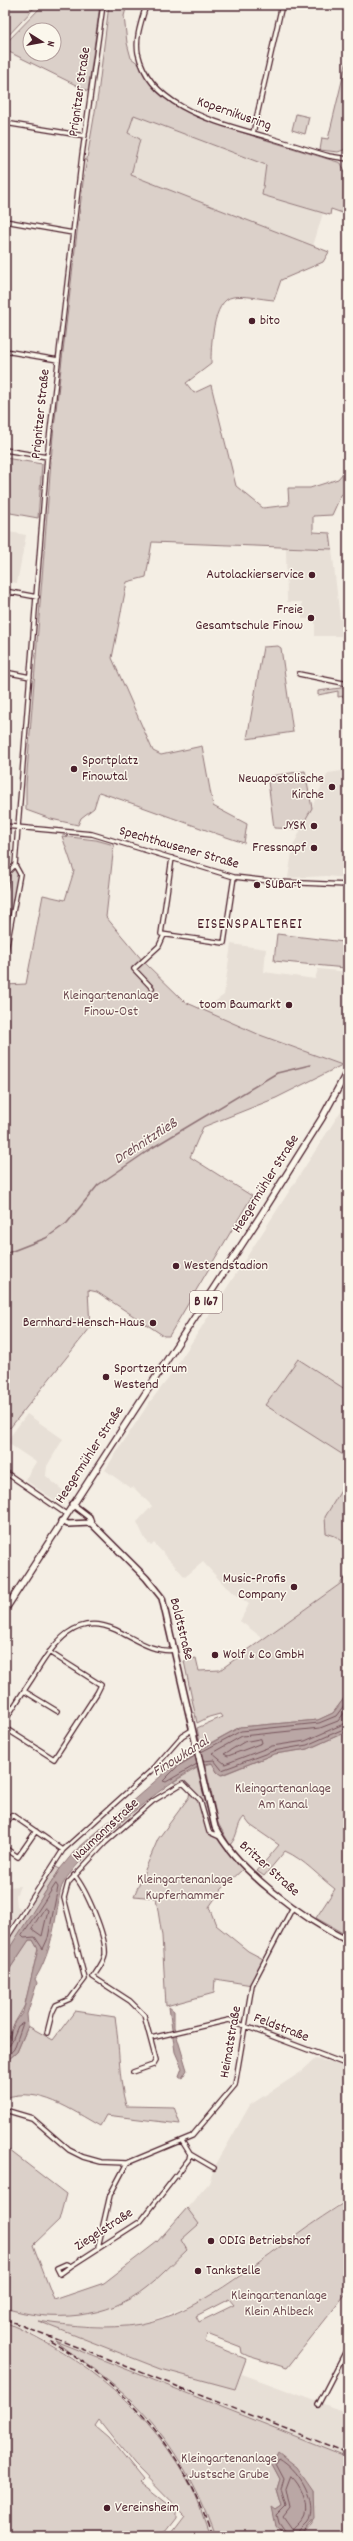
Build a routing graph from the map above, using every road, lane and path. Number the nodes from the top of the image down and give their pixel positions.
1 (103, 5) edge
2 (146, 5) edge
3 (282, 5) edge
4 (5, 123) edge
5 (253, 133) junction
6 (85, 136) junction
7 (348, 159) edge
8 (5, 221) edge
9 (73, 233) junction
10 (5, 351) edge
11 (58, 360) junction
12 (5, 450) edge
13 (47, 457) junction
14 (7, 592) edge
15 (37, 597) junction
16 (5, 614) edge
17 (5, 672) edge
18 (299, 674) dead end
19 (30, 677) junction
20 (348, 684) edge
21 (5, 826) edge
22 (19, 827) junction
23 (172, 858) junction
24 (15, 865) junction
25 (6, 873) edge
26 (234, 877) junction
27 (348, 885) edge
28 (5, 888) edge
29 (163, 934) junction
30 (5, 956) edge
31 (152, 988) dead end
32 (348, 1070) edge
33 (5, 1472) edge
34 (72, 1504) junction
35 (66, 1514) junction
36 (62, 1521) junction
37 (91, 1523) junction
38 (5, 1610) edge
39 (175, 1650) junction
40 (49, 1652) junction
41 (24, 1690) junction
42 (57, 1711) dead end
43 (5, 1721) edge
44 (5, 1728) edge
45 (192, 1730) junction
46 (196, 1744) joint
47 (5, 1825) edge
48 (36, 1831) junction
49 (220, 1837) junction
50 (5, 1848) edge
51 (63, 1850) junction
52 (74, 1875) junction
53 (293, 1907) junction
54 (5, 1941) edge
55 (348, 1941) edge
56 (93, 1977) junction
57 (85, 1979) junction
58 (244, 2026) junction
59 (47, 2033) dead end
60 (151, 2038) junction
61 (348, 2052) edge
62 (134, 2072) dead end
63 (5, 2110) edge
64 (182, 2141) junction
65 (190, 2154) junction
66 (127, 2164) junction
67 (214, 2168) dead end
68 (98, 2247) junction
69 (70, 2266) dead end
70 (348, 2347) edge
71 (318, 2405) dead end

1 - 6 street, Prignitzer Straße
2 - 5 street, Kopernikusring
3 - 5 street
4 - 6 street
5 - 7 street, Kopernikusring
6 - 9 street, Prignitzer Straße
8 - 9 street
9 - 11 street, Prignitzer Straße
10 - 11 street
11 - 13 street, Prignitzer Straße
12 - 13 street
13 - 15 street, Prignitzer Straße
14 - 15 street
14 - 16 street
15 - 19 street, Prignitzer Straße
17 - 19 street
18 - 20 street
19 - 22 street, Prignitzer Straße
21 - 22 street, Spechthausener Straße
22 - 23 street, Spechthausener Straße
22 - 24 street, Prignitzer Straße
23 - 26 street, Spechthausener Straße
23 - 29 street
24 - 25 street
24 - 30 street, Prignitzer Straße
25 - 28 street
26 - 27 street, Spechthausener Straße
26 - 29 street
29 - 31 street
32 - 34 main road, Heegermühler Straße / B 167
33 - 35 street
34 - 35 main road, Heegermühler Straße / B 167
34 - 37 main road, Boldtstraße
35 - 36 main road, Heegermühler Straße / B 167
36 - 37 main road
36 - 38 main road, Heegermühler Straße / B 167
37 - 39 main road, Boldtstraße
39 - 40 street
39 - 45 main road, Boldtstraße
40 - 41 street
40 - 44 street
41 - 42 street
41 - 43 street
45 - 46 main road, Boldtstraße
45 - 51 street
46 - 49 main road, Britzer Straße
47 - 48 street
48 - 50 street
48 - 51 street
49 - 52 street, Naumannstraße
49 - 53 main road, Britzer Straße
51 - 54 street
52 - 56 street
52 - 57 street, Naumannstraße
53 - 55 main road, Britzer Straße
53 - 58 street, Heimatstraße
56 - 57 street
56 - 60 street
57 - 59 street
58 - 60 street, Feldstraße
58 - 61 street, Feldstraße
58 - 64 street, Heimatstraße
60 - 62 street
63 - 66 street, Heimatstraße
64 - 65 street
64 - 66 street, Heimatstraße
65 - 67 street
65 - 68 street, Ziegelstraße
66 - 68 street
68 - 69 street, Ziegelstraße
70 - 71 street

